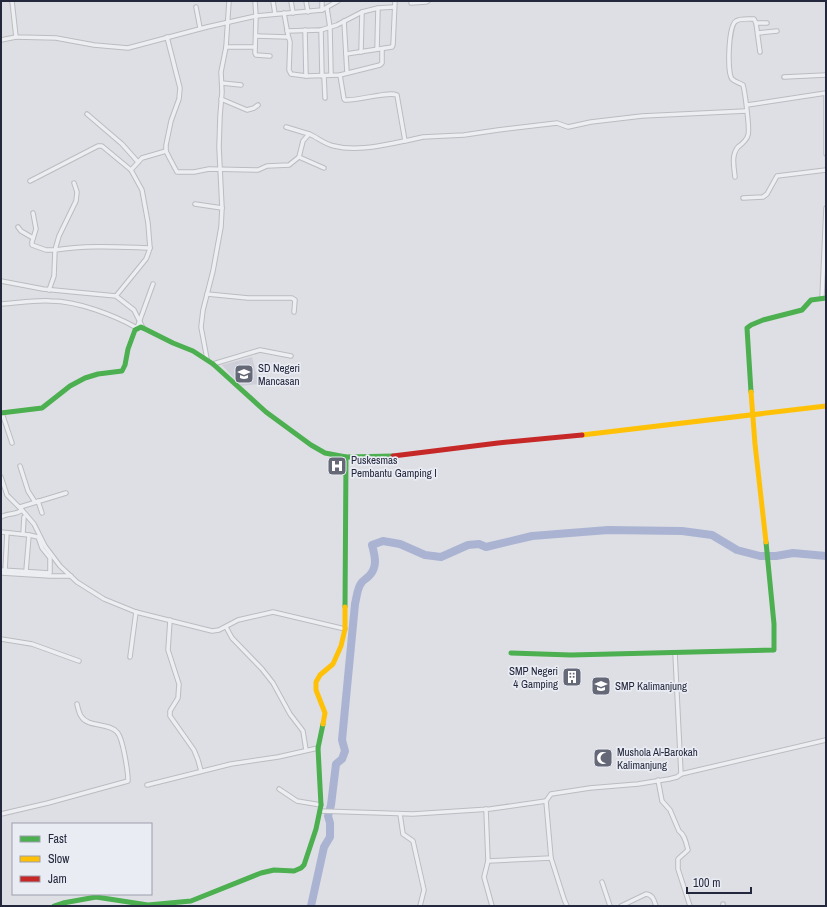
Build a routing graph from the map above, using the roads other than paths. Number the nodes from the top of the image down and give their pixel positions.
1 (12, 1) edge
2 (235, 1) edge
3 (255, 1) edge
4 (273, 1) edge
5 (291, 1) edge
6 (306, 1) edge
7 (322, 1) edge
8 (338, 1) edge
9 (395, 1) edge
10 (428, 1) edge
11 (229, 2) edge
12 (411, 3) dead end
13 (196, 7) dead end
14 (394, 7) junction
15 (327, 8) junction
16 (378, 8) junction
17 (322, 10) junction
18 (308, 12) junction
19 (362, 12) junction
20 (284, 13) junction
21 (293, 13) junction
22 (274, 14) junction
23 (256, 16) junction
24 (344, 21) junction
25 (227, 22) junction
26 (767, 23) dead end
27 (756, 24) junction
28 (200, 28) junction
29 (330, 28) junction
30 (305, 30) junction
31 (321, 30) junction
32 (287, 31) junction
33 (777, 31) dead end
34 (758, 33) junction
35 (256, 36) junction
36 (16, 37) junction
37 (167, 37) junction
38 (288, 37) junction
39 (1, 40) edge
40 (226, 47) junction
41 (255, 48) junction
42 (377, 49) junction
43 (382, 49) junction
44 (361, 52) junction
45 (760, 52) dead end
46 (346, 54) junction
47 (270, 56) dead end
48 (347, 73) junction
49 (340, 75) junction
50 (826, 75) edge
51 (306, 76) junction
52 (323, 76) junction
53 (330, 76) junction
54 (784, 77) dead end
55 (222, 83) junction
56 (242, 85) dead end
57 (826, 94) edge
58 (325, 98) dead end
59 (221, 99) junction
60 (258, 105) dead end
61 (747, 105) junction
62 (746, 112) junction
63 (86, 114) dead end
64 (286, 127) dead end
65 (309, 134) junction
66 (405, 141) junction
67 (166, 151) junction
68 (826, 154) edge
69 (299, 157) junction
70 (138, 162) junction
71 (324, 168) dead end
72 (131, 170) junction
73 (221, 170) junction
74 (826, 170) edge
75 (735, 177) dead end
76 (30, 181) dead end
77 (74, 183) dead end
78 (743, 198) dead end
79 (195, 204) dead end
80 (222, 208) junction
81 (826, 208) edge
82 (33, 213) dead end
83 (18, 227) dead end
84 (33, 238) junction
85 (150, 248) junction
86 (55, 250) junction
87 (1, 281) edge
88 (153, 284) dead end
89 (49, 290) junction
90 (208, 294) junction
91 (116, 296) junction
92 (824, 298) edge
93 (1, 304) edge
94 (294, 312) dead end
95 (139, 320) junction
96 (137, 328) junction
97 (143, 328) junction
98 (291, 356) dead end
99 (207, 359) junction
100 (213, 364) junction
101 (826, 406) edge
102 (2, 413) edge
103 (754, 415) junction
104 (12, 442) dead end
105 (346, 457) junction
106 (20, 466) dead end
107 (1, 477) edge
108 (66, 493) dead end
109 (36, 501) junction
110 (21, 509) junction
111 (42, 513) dead end
112 (1, 517) edge
113 (24, 517) dead end
114 (1, 532) edge
115 (7, 533) junction
116 (23, 534) junction
117 (29, 535) junction
118 (2, 571) edge
119 (26, 571) junction
120 (71, 576) junction
121 (136, 612) junction
122 (170, 620) junction
123 (226, 627) junction
124 (345, 629) junction
125 (1, 640) edge
126 (511, 653) dead end
127 (675, 653) junction
128 (130, 657) dead end
129 (79, 661) dead end
130 (76, 704) dead end
131 (826, 740) edge
132 (318, 748) junction
133 (306, 750) junction
134 (201, 771) junction
135 (681, 774) junction
136 (658, 780) junction
137 (147, 785) dead end
138 (279, 789) dead end
139 (546, 801) junction
140 (320, 808) junction
141 (486, 809) junction
142 (1, 814) edge
143 (400, 814) junction
144 (551, 858) junction
145 (488, 861) junction
146 (602, 882) dead end
147 (54, 906) edge
148 (420, 906) edge
149 (492, 906) edge
150 (567, 906) edge
151 (610, 906) edge
152 (621, 906) edge
153 (656, 906) edge
154 (690, 906) edge

1 - 36 street
2 - 11 street
3 - 23 street
4 - 22 street
5 - 21 street
6 - 18 street
7 - 17 street
8 - 15 street
9 - 14 street
10 - 12 street
11 - 25 street
13 - 28 street
14 - 16 street
14 - 43 street
15 - 17 street
15 - 29 street
16 - 19 street
16 - 42 street
17 - 18 street
18 - 21 street
19 - 24 street
19 - 44 street
20 - 21 street
20 - 22 street
20 - 32 street
22 - 23 street
23 - 25 street
23 - 35 street
24 - 29 street
24 - 46 street
25 - 28 street
25 - 40 street
26 - 27 street
27 - 34 street
27 - 61 street
28 - 37 street
29 - 31 street
29 - 53 street
30 - 31 street
30 - 32 street
30 - 51 street
31 - 52 street
32 - 38 street
33 - 34 street
34 - 45 street
35 - 38 street
35 - 41 street
36 - 37 street
36 - 39 street
37 - 67 street
38 - 51 street
40 - 41 street
40 - 55 street
41 - 47 street
42 - 43 street
42 - 44 street
43 - 48 street
44 - 46 street
46 - 48 street
48 - 49 street
49 - 53 street
49 - 66 street
50 - 54 street
51 - 52 street
52 - 53 street
52 - 58 street
55 - 56 street
55 - 59 street
57 - 61 street
57 - 68 street
59 - 60 street
59 - 73 street
61 - 62 street
62 - 66 street
62 - 75 street
63 - 70 street
64 - 65 street
65 - 66 street
65 - 69 street
67 - 70 street
67 - 73 street
69 - 71 street
69 - 73 street
70 - 72 street
72 - 76 street
72 - 85 street
73 - 80 street
74 - 78 street
77 - 86 street
79 - 80 street
80 - 90 street
81 - 92 street
82 - 84 street
83 - 84 street
84 - 86 street
85 - 86 street
85 - 91 street
86 - 89 street
87 - 89 street
88 - 95 street
89 - 91 street
90 - 94 street
90 - 99 street
91 - 95 street
92 - 103 street
93 - 96 street
95 - 96 street
95 - 97 street
96 - 97 street
96 - 102 street
97 - 99 street
98 - 100 street
99 - 100 street
100 - 105 street
101 - 103 street
102 - 104 street
103 - 105 street
103 - 127 street
105 - 124 street
106 - 109 street
107 - 110 street
108 - 109 street
109 - 110 street
109 - 111 street
110 - 112 street
110 - 120 street
113 - 116 street
114 - 115 street
115 - 116 street
115 - 118 street
116 - 117 street
117 - 119 street
117 - 119 street
118 - 119 street
118 - 120 street
120 - 121 street
121 - 122 street
121 - 128 street
122 - 123 street
122 - 134 street
123 - 124 street
123 - 133 street
124 - 132 street
125 - 129 street
126 - 127 street
127 - 135 street
130 - 142 street
131 - 135 street
132 - 133 street
132 - 140 street
133 - 134 street
134 - 137 street
135 - 136 street
136 - 139 street
136 - 154 street
138 - 140 street
139 - 141 street
139 - 144 street
140 - 143 street
140 - 147 street
141 - 143 street
141 - 145 street
143 - 148 street
144 - 145 street
144 - 150 street
145 - 149 street
146 - 151 street
152 - 153 street

